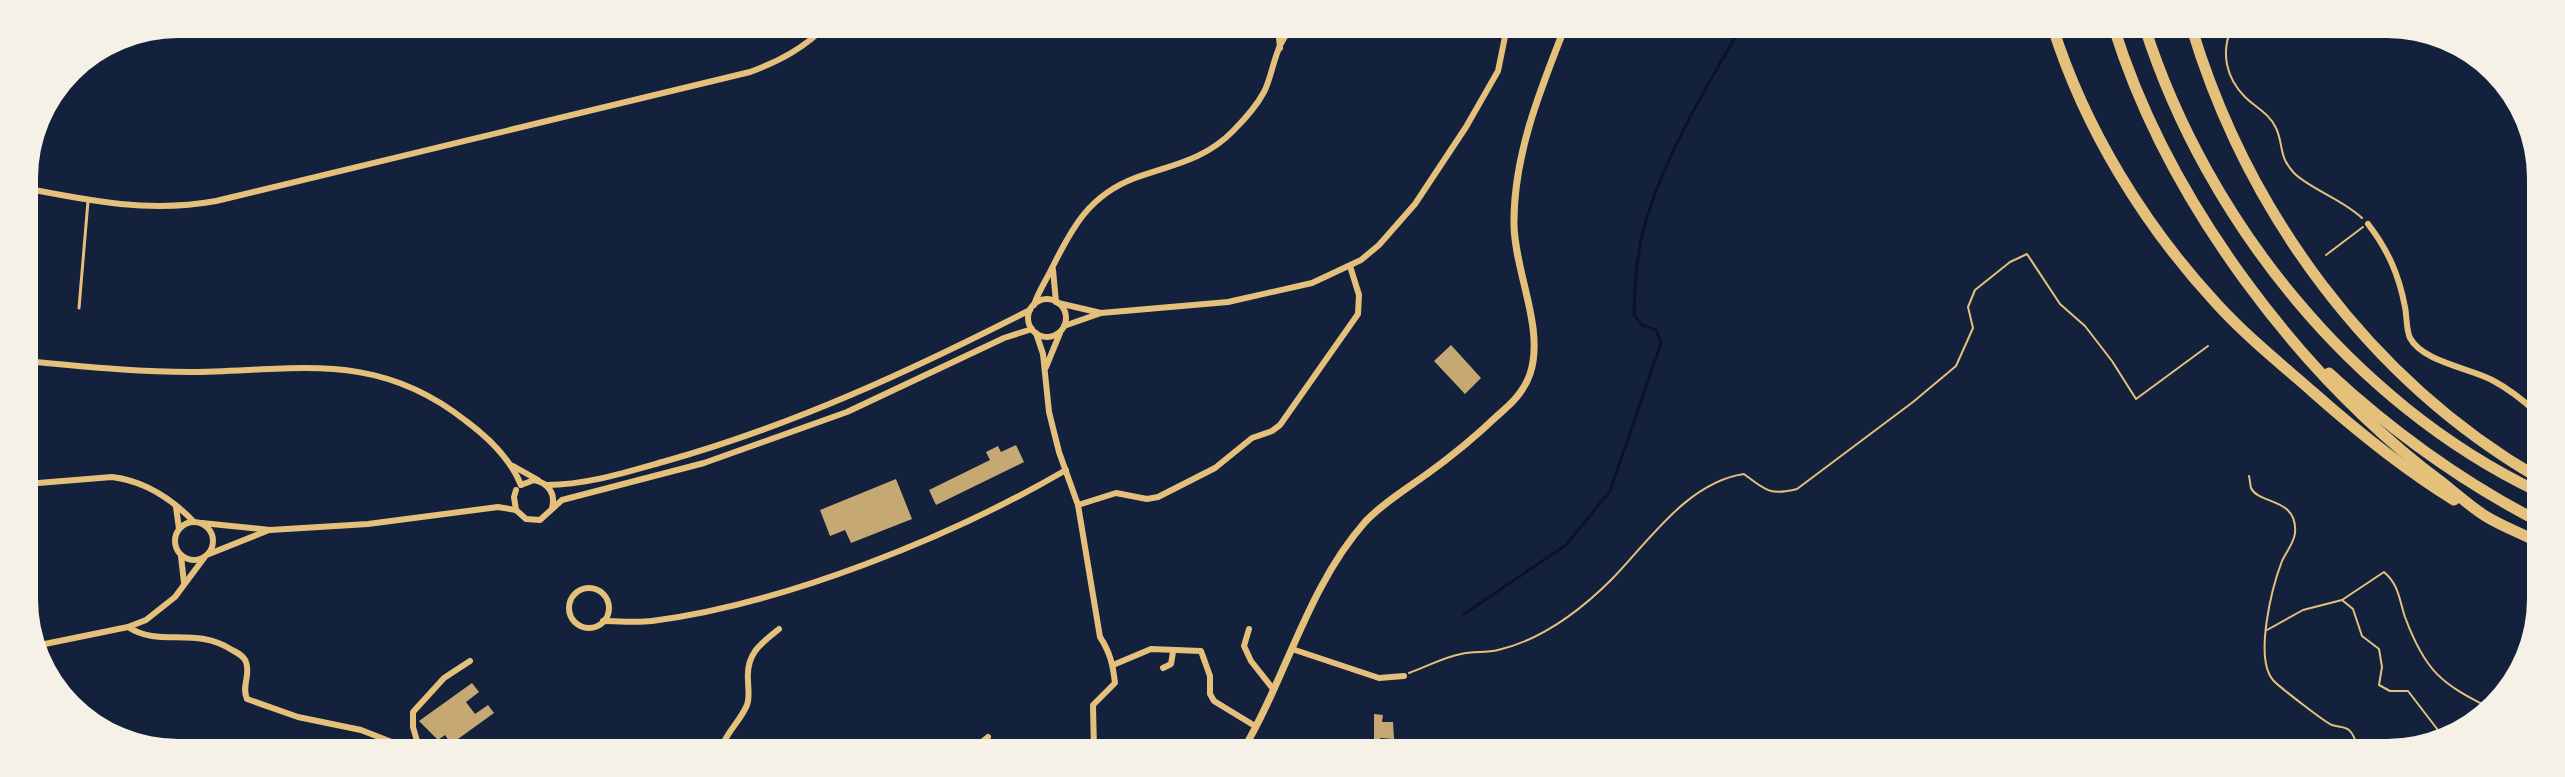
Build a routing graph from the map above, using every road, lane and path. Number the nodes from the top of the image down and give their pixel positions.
1 (813, 38) edge
2 (1279, 38) edge
3 (1286, 38) edge
4 (1505, 38) edge
5 (1561, 38) edge
6 (2056, 38) edge
7 (2118, 38) edge
8 (2149, 38) edge
9 (2195, 38) edge
10 (2227, 38) edge
11 (1280, 48) junction
12 (38, 191) edge
13 (88, 201) junction
14 (2368, 224) junction
15 (2326, 255) dead end
16 (1350, 266) junction
17 (1053, 267) junction
18 (1057, 302) junction
19 (1032, 307) junction
20 (79, 308) dead end
21 (1101, 313) junction
22 (1062, 329) junction
23 (1034, 331) junction
24 (2288, 335) junction
25 (2208, 346) dead end
26 (38, 362) edge
27 (1045, 370) junction
28 (2527, 404) edge
29 (513, 466) junction
30 (1066, 470) junction
31 (2527, 471) edge
32 (2249, 476) dead end
33 (38, 483) edge
34 (544, 484) junction
35 (2527, 486) edge
36 (518, 488) junction
37 (1078, 505) junction
38 (176, 507) junction
39 (498, 507) junction
40 (516, 510) junction
41 (551, 511) junction
42 (2527, 515) edge
43 (2488, 517) junction
44 (194, 522) junction
45 (202, 523) junction
46 (179, 529) junction
47 (270, 530) junction
48 (2527, 536) edge
49 (181, 556) junction
50 (206, 556) junction
51 (184, 583) junction
52 (2342, 600) junction
53 (609, 609) junction
54 (603, 621) junction
55 (622, 621) junction
56 (128, 627) junction
57 (779, 629) dead end
58 (1249, 629) dead end
59 (2267, 630) junction
60 (45, 644) edge
61 (1292, 649) junction
62 (1173, 652) junction
63 (470, 661) dead end
64 (1113, 665) junction
65 (1163, 668) dead end
66 (1404, 676) joint
67 (1273, 689) junction
68 (2480, 703) edge
69 (1255, 726) junction
70 (2437, 729) edge
71 (988, 737) dead end
72 (384, 739) edge
73 (416, 739) edge
74 (725, 739) edge
75 (986, 739) edge
76 (1094, 739) edge
77 (1248, 739) edge
78 (2354, 739) edge

1 - 13 street
2 - 11 street
3 - 11 street
4 - 16 street
5 - 61 street
6 - 43 highway
7 - 24 highway
8 - 35 highway
9 - 31 highway
10 - 14 path
11 - 17 street
12 - 13 street
13 - 20 lane
14 - 15 path
14 - 28 street
16 - 21 street
16 - 37 street
17 - 18 street
17 - 19 street
18 - 19 street
18 - 21 street
18 - 22 street
19 - 23 street
19 - 34 street
21 - 22 street
22 - 23 street
22 - 27 street
23 - 27 street
23 - 41 street
24 - 42 highway
24 - 43 highway
25 - 66 path
26 - 29 street
27 - 30 street
29 - 34 street
29 - 36 street
30 - 37 street
30 - 55 street
32 - 59 path
33 - 38 street
34 - 36 street
34 - 41 street
36 - 39 street
36 - 40 street
37 - 64 street
38 - 44 street
38 - 46 street
39 - 40 street
39 - 47 street
40 - 41 street
43 - 48 highway
44 - 45 street
44 - 46 street
45 - 47 street
45 - 50 street
46 - 49 street
47 - 50 street
49 - 50 street
49 - 51 street
50 - 51 street
51 - 56 street
52 - 59 path
52 - 68 path
52 - 70 path
53 - 54 street
53 - 54 street
53 - 55 street
54 - 55 street
56 - 60 street
56 - 72 street
57 - 74 street
58 - 67 street
59 - 78 path
61 - 66 street
61 - 67 street
62 - 64 street
62 - 65 street
62 - 69 street
63 - 73 street
64 - 76 street
67 - 69 street
69 - 77 street
71 - 75 street

